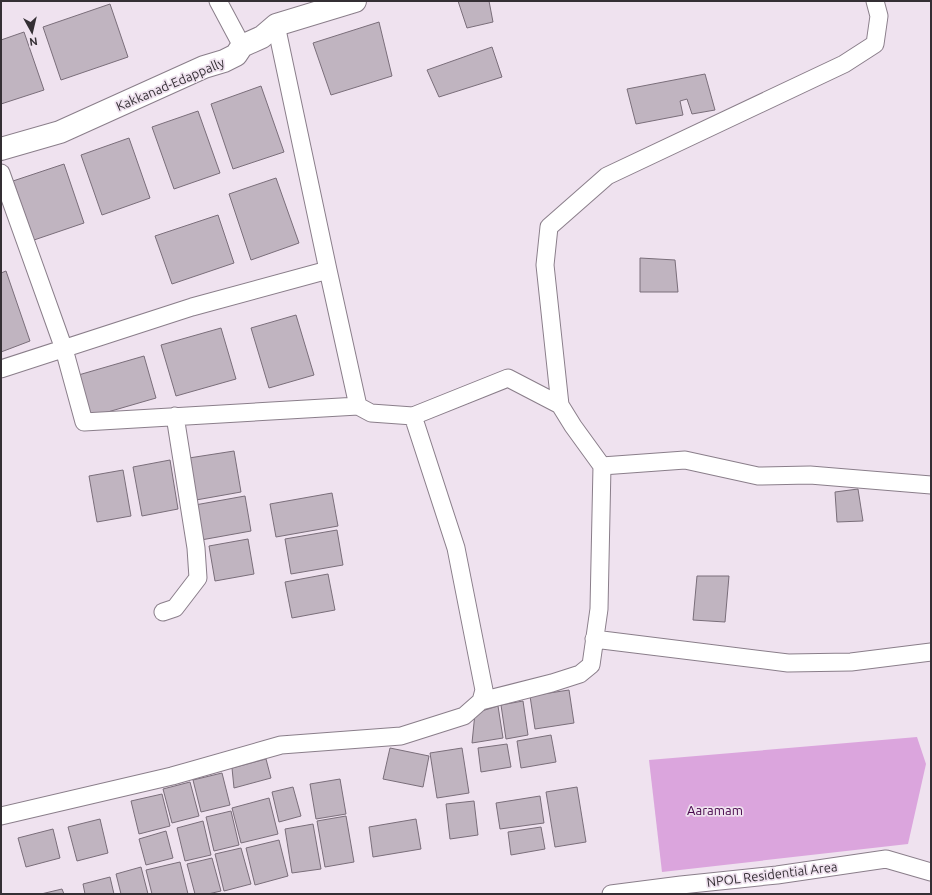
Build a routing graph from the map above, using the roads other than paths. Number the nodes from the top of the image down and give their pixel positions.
1 (218, 1) edge
2 (355, 1) edge
3 (875, 1) edge
4 (276, 25) junction
5 (242, 46) junction
6 (1, 149) edge
7 (1, 173) edge
8 (328, 270) junction
9 (64, 349) junction
10 (1, 369) edge
11 (560, 405) junction
12 (358, 406) junction
13 (175, 416) junction
14 (413, 416) junction
15 (602, 466) junction
16 (931, 485) edge
17 (163, 612) dead end
18 (594, 639) junction
19 (931, 652) edge
20 (481, 701) junction
21 (1, 816) edge
22 (931, 872) edge
23 (611, 894) edge

1 - 5 street
2 - 4 street, Kakkanad-Edappally
3 - 11 street
4 - 5 street, Kakkanad-Edappally
4 - 8 street
5 - 6 street, Kakkanad-Edappally
7 - 9 street
8 - 9 street
8 - 12 street
9 - 10 street
9 - 13 street
11 - 14 street
11 - 15 street
12 - 13 street
12 - 14 street
13 - 17 street
14 - 20 street
15 - 16 street
15 - 18 street
18 - 19 street
18 - 20 street
20 - 21 street
22 - 23 street, NPOL Residential Area

